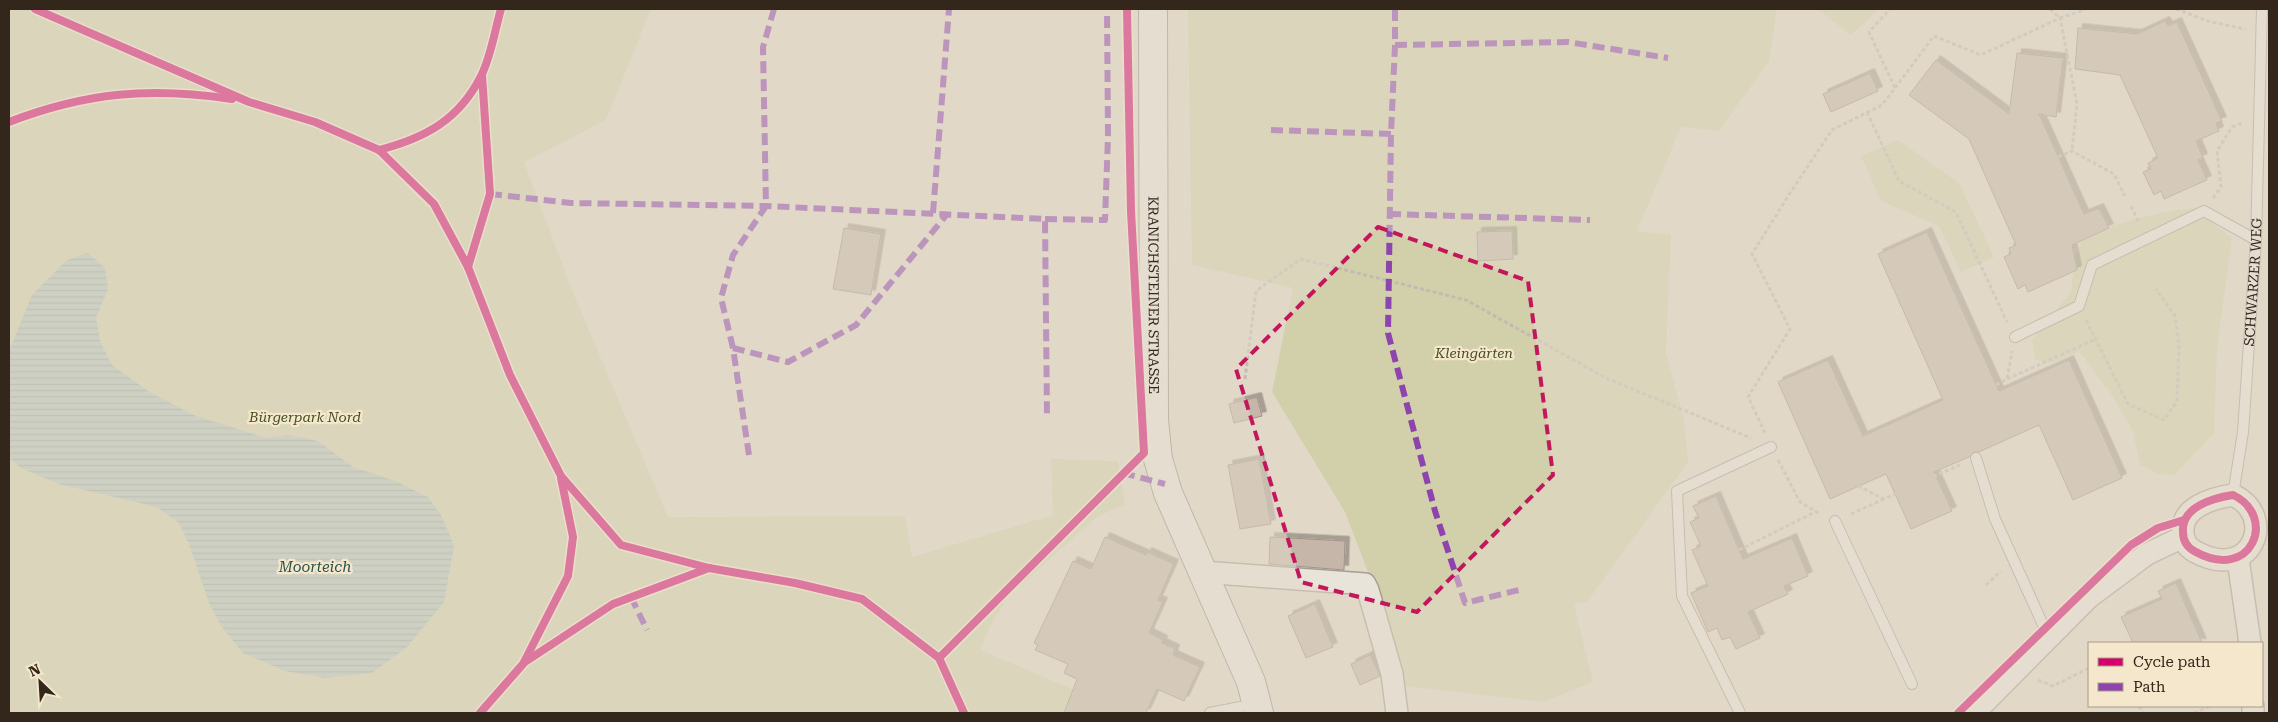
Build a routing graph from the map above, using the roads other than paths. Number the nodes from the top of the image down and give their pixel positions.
1 (1153, 9) edge
2 (2262, 9) edge
3 (2256, 240) junction
4 (2014, 337) road end
5 (1771, 447) road end
6 (1976, 458) road end
7 (2233, 495) junction
8 (1835, 522) road end
9 (2264, 534) edge
10 (2183, 537) junction
11 (2238, 559) junction
12 (1203, 572) junction
13 (2049, 638) junction
14 (2250, 642) edge
15 (1912, 684) dead end
16 (1258, 709) edge
17 (1210, 713) edge
18 (1397, 713) edge
19 (1740, 713) edge
20 (1974, 713) edge

1 - 12 main road, KRANICHSTEINER STRASSE
2 - 3 lane, SCHWARZER WEG
3 - 4 lane
3 - 7 lane, SCHWARZER WEG
5 - 19 lane
6 - 13 lane
7 - 9 street
7 - 10 street
8 - 15 lane
9 - 11 street
10 - 11 street
10 - 13 street
11 - 14 street
12 - 16 main road, KRANICHSTEINER STRASSE
12 - 18 street
13 - 20 street
16 - 17 lane

